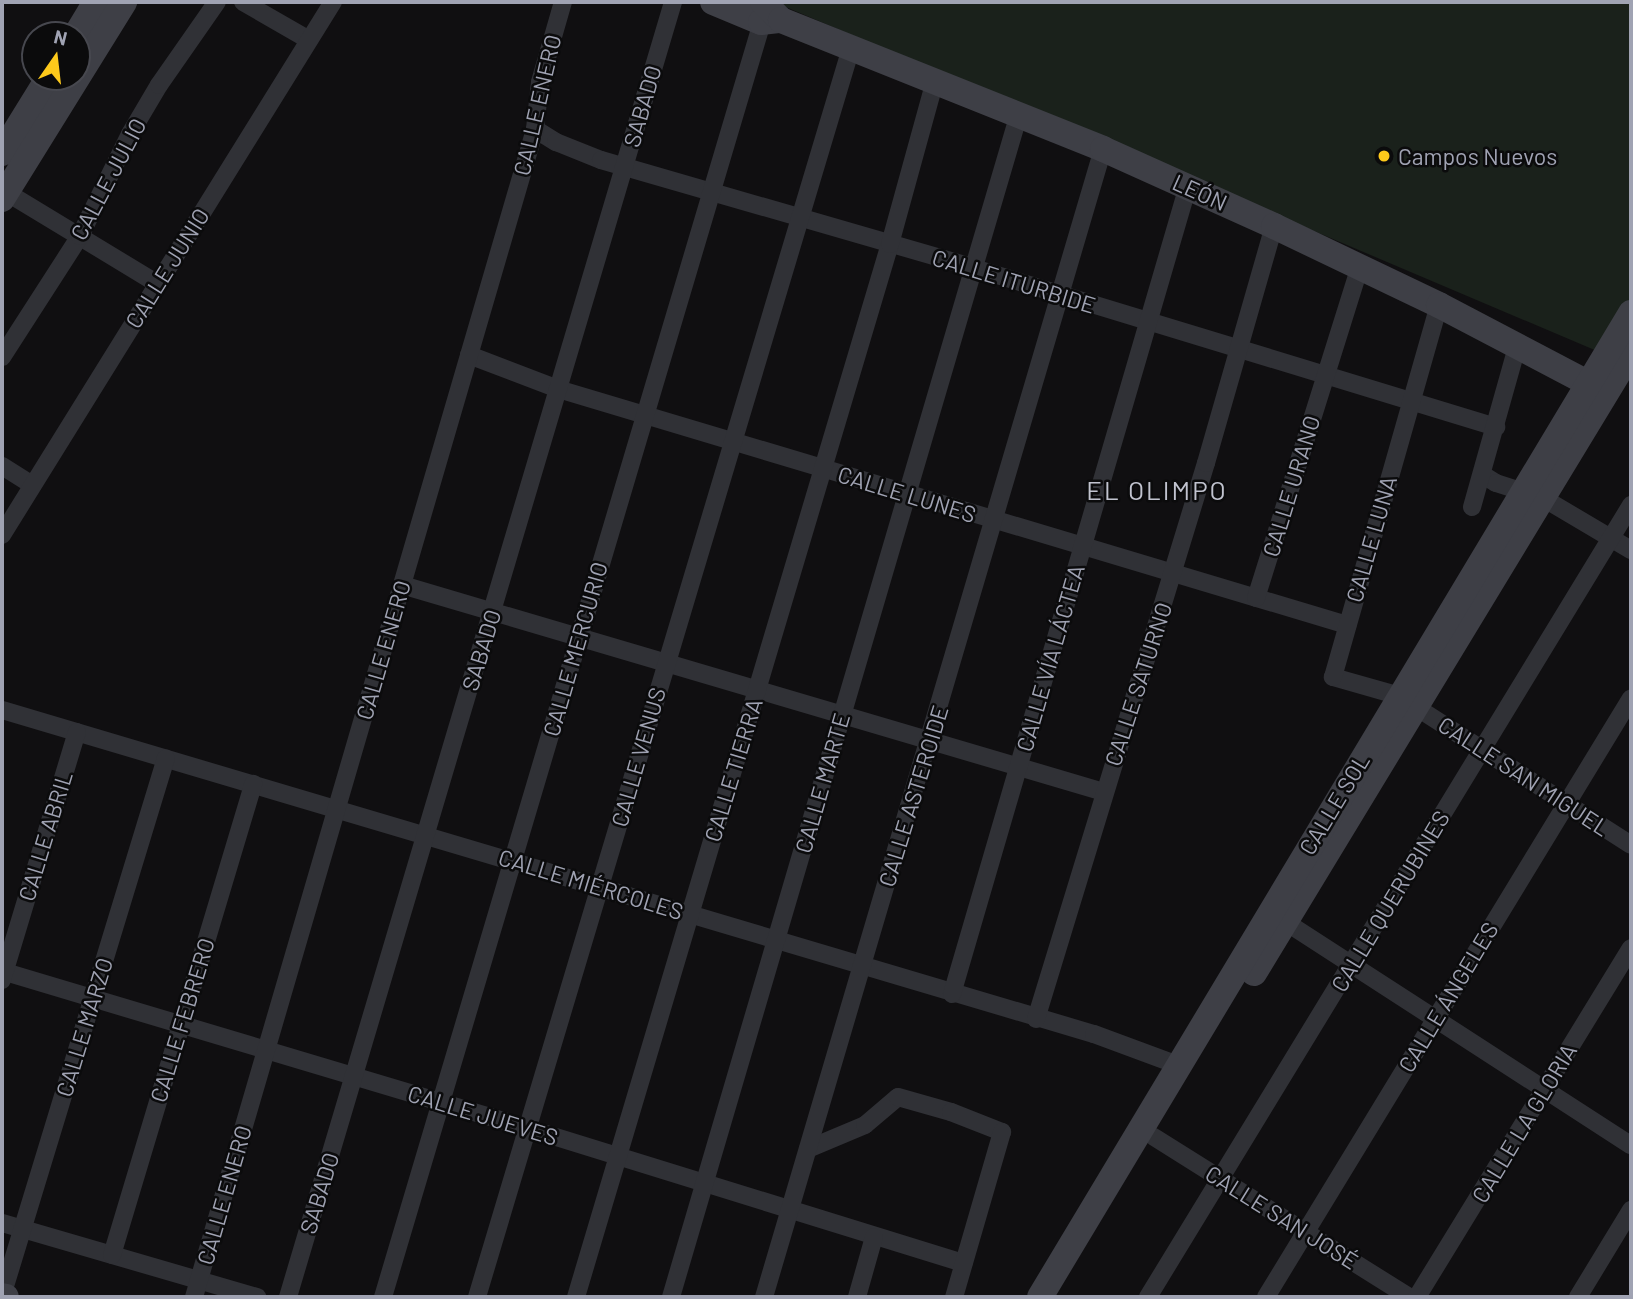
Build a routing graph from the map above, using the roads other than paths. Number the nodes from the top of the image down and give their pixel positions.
1 (96, 2) edge
2 (124, 2) edge
3 (217, 2) edge
4 (243, 2) edge
5 (333, 2) edge
6 (563, 2) edge
7 (673, 2) edge
8 (713, 2) edge
9 (768, 10) edge
10 (84, 21) edge
11 (309, 40) junction
12 (851, 48) junction
13 (935, 81) junction
14 (41, 91) edge
15 (1019, 114) junction
16 (535, 129) junction
17 (1103, 149) junction
18 (2, 153) edge
19 (625, 164) junction
20 (1188, 187) junction
21 (710, 190) junction
22 (4, 195) edge
23 (799, 216) junction
24 (1274, 226) junction
25 (79, 236) junction
26 (890, 244) junction
27 (1360, 267) junction
28 (974, 268) junction
29 (158, 284) junction
30 (1062, 295) junction
31 (1438, 305) junction
32 (1631, 313) edge
33 (1148, 321) junction
34 (1517, 347) junction
35 (1239, 349) junction
36 (1631, 352) edge
37 (469, 355) junction
38 (2, 357) edge
39 (1326, 375) junction
40 (558, 389) junction
41 (1597, 389) junction
42 (1410, 401) junction
43 (644, 415) junction
44 (1496, 427) junction
45 (732, 441) junction
46 (2, 466) edge
47 (823, 468) junction
48 (1483, 475) junction
49 (33, 485) junction
50 (907, 494) junction
51 (1533, 495) junction
52 (1631, 505) edge
53 (1472, 507) dead end
54 (996, 520) junction
55 (2, 535) edge
56 (1611, 538) junction
57 (1083, 546) junction
58 (1631, 551) edge
59 (1173, 573) junction
60 (402, 585) junction
61 (1256, 598) junction
62 (492, 611) junction
63 (1347, 625) junction
64 (578, 637) junction
65 (666, 663) junction
66 (1333, 677) joint
67 (757, 690) junction
68 (1631, 698) edge
69 (1408, 701) junction
70 (2, 710) edge
71 (842, 715) junction
72 (77, 732) junction
73 (930, 741) junction
74 (1482, 749) junction
75 (166, 758) junction
76 (1018, 767) junction
77 (253, 784) junction
78 (1104, 792) junction
79 (1567, 803) junction
80 (336, 809) junction
81 (425, 835) junction
82 (1631, 845) edge
83 (512, 860) junction
84 (601, 887) junction
85 (689, 914) junction
86 (1277, 916) junction
87 (775, 940) junction
88 (1631, 948) edge
89 (1351, 964) junction
90 (862, 967) junction
91 (3, 974) edge
92 (952, 994) junction
93 (92, 999) junction
94 (1436, 1018) junction
95 (1036, 1019) junction
96 (181, 1025) junction
97 (266, 1051) junction
98 (1178, 1065) junction
99 (355, 1077) junction
100 (1545, 1089) junction
101 (441, 1102) junction
102 (527, 1128) junction
103 (1154, 1137) junction
104 (1631, 1145) edge
105 (808, 1149) junction
106 (618, 1156) junction
107 (1221, 1178) junction
108 (704, 1183) junction
109 (1631, 1210) edge
110 (790, 1211) junction
111 (2, 1223) edge
112 (22, 1229) junction
113 (1306, 1231) junction
114 (874, 1237) junction
115 (112, 1255) junction
116 (964, 1263) junction
117 (197, 1289) edge
118 (3, 1296) edge
119 (257, 1297) edge
120 (288, 1297) edge
121 (383, 1297) edge
122 (477, 1297) edge
123 (576, 1297) edge
124 (671, 1297) edge
125 (764, 1297) edge
126 (857, 1297) edge
127 (954, 1297) edge
128 (1040, 1297) edge
129 (1057, 1297) edge
130 (1148, 1297) edge
131 (1266, 1297) edge
132 (1409, 1297) edge
133 (1417, 1297) edge
134 (1578, 1297) edge

1 - 10 street
2 - 22 street
3 - 25 street, CALLE JULIO
4 - 11 street
5 - 11 street, CALLE JUNIO
6 - 16 street, CALLE ENERO
7 - 19 street, SABADO
8 - 9 street, LEÓN
9 - 12 street, LEÓN
9 - 21 street, CALLE MERCURIO
11 - 29 street, CALLE JUNIO
12 - 13 street, LEÓN
12 - 23 street, CALLE VENUS
13 - 15 street, LEÓN
13 - 26 street, CALLE TIERRA
14 - 18 street
15 - 17 street, LEÓN
15 - 28 street, CALLE MARTE
16 - 19 street, CALLE ITURBIDE
16 - 37 street, CALLE ENERO
17 - 20 street, LEÓN
17 - 30 street, CALLE ASTEROIDE
19 - 21 street, CALLE ITURBIDE
19 - 40 street, SABADO
20 - 24 street, LEÓN
20 - 33 street, CALLE VÍA LÁCTEA
21 - 23 street, CALLE ITURBIDE
21 - 43 street, CALLE MERCURIO
22 - 25 street
23 - 26 street, CALLE ITURBIDE
23 - 45 street, CALLE VENUS
24 - 27 street, LEÓN
24 - 35 street, CALLE SATURNO
25 - 29 street
25 - 38 street, CALLE JULIO
26 - 28 street, CALLE ITURBIDE
26 - 47 street, CALLE TIERRA
27 - 31 street, LEÓN
27 - 39 street, CALLE URANO
28 - 30 street, CALLE ITURBIDE
28 - 50 street, CALLE MARTE
29 - 49 street, CALLE JUNIO
30 - 33 street, CALLE ITURBIDE
30 - 54 street, CALLE ASTEROIDE
31 - 34 street, LEÓN
31 - 42 street, CALLE LUNA
32 - 41 street, CALLE SOL
33 - 35 street, CALLE ITURBIDE
33 - 57 street, CALLE VÍA LÁCTEA
34 - 41 street, LEÓN
34 - 44 street
35 - 39 street, CALLE ITURBIDE
35 - 59 street, CALLE SATURNO
36 - 41 street, CALLE SOL
37 - 40 street, CALLE LUNES
37 - 60 street, CALLE ENERO
39 - 42 street, CALLE ITURBIDE
39 - 61 street, CALLE URANO
40 - 43 street, CALLE LUNES
40 - 62 street, SABADO
41 - 51 street, CALLE SOL
42 - 44 street, CALLE ITURBIDE
42 - 63 street, CALLE LUNA
43 - 45 street, CALLE LUNES
43 - 64 street, CALLE MERCURIO
44 - 48 street
45 - 47 street, CALLE LUNES
45 - 65 street, CALLE VENUS
46 - 49 street
47 - 50 street, CALLE LUNES
47 - 67 street, CALLE TIERRA
48 - 51 street
48 - 53 street
49 - 55 street, CALLE JUNIO
50 - 54 street, CALLE LUNES
50 - 71 street, CALLE MARTE
51 - 56 street
51 - 69 street, CALLE SOL
52 - 56 street, CALLE QUERUBINES
54 - 57 street, CALLE LUNES
54 - 73 street, CALLE ASTEROIDE
56 - 58 street
56 - 74 street, CALLE QUERUBINES
57 - 59 street, CALLE LUNES
57 - 76 street, CALLE VÍA LÁCTEA
59 - 61 street, CALLE LUNES
59 - 78 street, CALLE SATURNO
60 - 62 street
60 - 80 street, CALLE ENERO
61 - 63 street, CALLE LUNES
62 - 64 street
62 - 81 street, SABADO
63 - 66 street, CALLE LUNA
64 - 65 street
64 - 83 street, CALLE MERCURIO
65 - 67 street
65 - 84 street, CALLE VENUS
66 - 69 street, CALLE SAN MIGUEL
67 - 71 street
67 - 85 street, CALLE TIERRA
68 - 79 street, CALLE ÁNGELES
69 - 74 street, CALLE SAN MIGUEL
69 - 86 street, CALLE SOL
70 - 72 street, CALLE MIÉRCOLES
71 - 73 street
71 - 87 street, CALLE MARTE
72 - 75 street, CALLE MIÉRCOLES
72 - 91 street, CALLE ABRIL
73 - 76 street
73 - 90 street, CALLE ASTEROIDE
74 - 79 street, CALLE SAN MIGUEL
74 - 89 street, CALLE QUERUBINES
75 - 77 street, CALLE MIÉRCOLES
75 - 93 street, CALLE MARZO
76 - 78 street
76 - 92 street, CALLE VÍA LÁCTEA
77 - 80 street, CALLE MIÉRCOLES
77 - 96 street, CALLE FEBRERO
78 - 95 street, CALLE SATURNO
79 - 82 street, CALLE SAN MIGUEL
79 - 94 street, CALLE ÁNGELES
80 - 81 street, CALLE MIÉRCOLES
80 - 97 street, CALLE ENERO
81 - 83 street, CALLE MIÉRCOLES
81 - 99 street, SABADO
83 - 84 street, CALLE MIÉRCOLES
83 - 101 street, CALLE MERCURIO
84 - 85 street, CALLE MIÉRCOLES
84 - 102 street, CALLE VENUS
85 - 87 street, CALLE MIÉRCOLES
85 - 106 street, CALLE TIERRA
86 - 89 street
86 - 98 street, CALLE SOL
86 - 103 street, CALLE SOL
87 - 90 street, CALLE MIÉRCOLES
87 - 108 street, CALLE MARTE
88 - 100 street, CALLE LA GLORIA
89 - 94 street
89 - 107 street, CALLE QUERUBINES
90 - 92 street, CALLE MIÉRCOLES
90 - 105 street, CALLE ASTEROIDE
91 - 93 street, CALLE JUEVES
92 - 95 street, CALLE MIÉRCOLES
93 - 96 street, CALLE JUEVES
93 - 112 street, CALLE MARZO
94 - 100 street
94 - 113 street, CALLE ÁNGELES
95 - 98 street, CALLE MIÉRCOLES
96 - 97 street, CALLE JUEVES
96 - 115 street, CALLE FEBRERO
97 - 99 street, CALLE JUEVES
97 - 117 street, CALLE ENERO
98 - 128 street, CALLE SOL
99 - 101 street, CALLE JUEVES
99 - 120 street, SABADO
100 - 104 street
100 - 133 street, CALLE LA GLORIA
101 - 102 street, CALLE JUEVES
101 - 121 street, CALLE MERCURIO
102 - 106 street, CALLE JUEVES
102 - 122 street, CALLE VENUS
103 - 107 street, CALLE SAN JOSÉ
103 - 129 street, CALLE SOL
105 - 110 street, CALLE ASTEROIDE
105 - 116 street
106 - 108 street, CALLE JUEVES
106 - 123 street, CALLE TIERRA
107 - 113 street, CALLE SAN JOSÉ
107 - 130 street, CALLE QUERUBINES
108 - 110 street, CALLE JUEVES
108 - 124 street, CALLE MARTE
109 - 134 street
110 - 114 street, CALLE JUEVES
110 - 125 street, CALLE ASTEROIDE
111 - 112 street
112 - 115 street
112 - 118 street, CALLE MARZO
113 - 131 street, CALLE ÁNGELES
113 - 132 street, CALLE SAN JOSÉ
114 - 116 street, CALLE JUEVES
114 - 126 street
115 - 117 street
116 - 127 street
117 - 119 street

